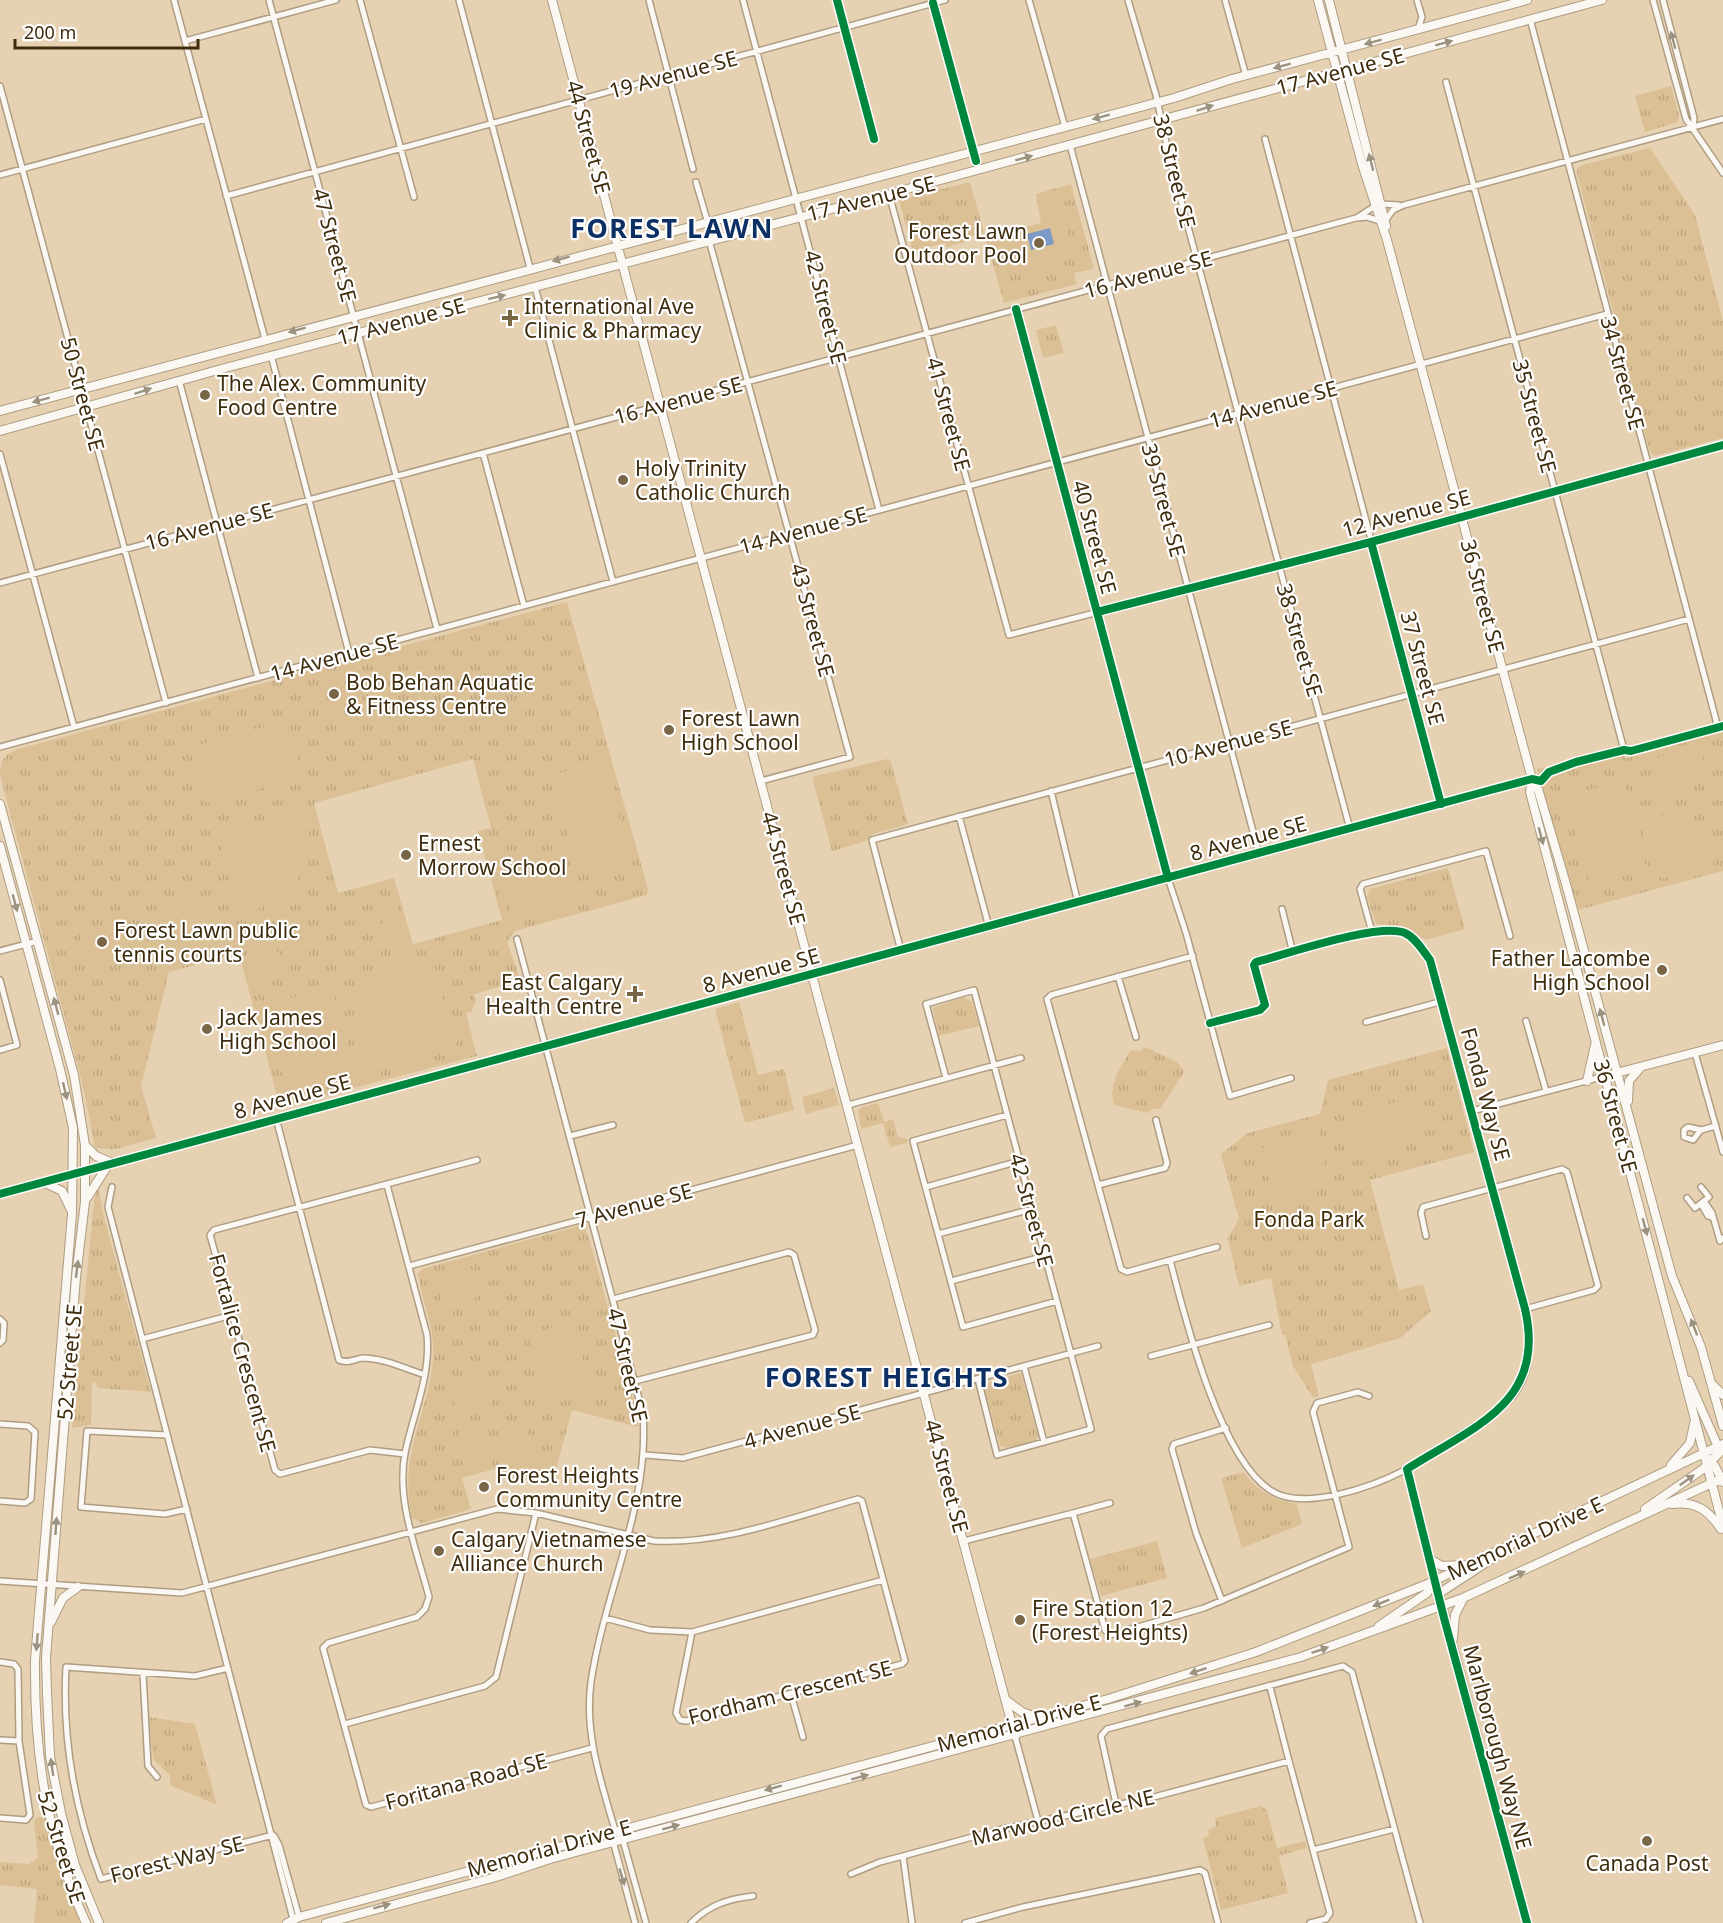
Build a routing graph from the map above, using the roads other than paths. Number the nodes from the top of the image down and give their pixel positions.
1 (174, 0) edge
2 (269, 0) edge
3 (336, 0) edge
4 (360, 0) edge
5 (459, 0) edge
6 (552, 0) edge
7 (649, 0) edge
8 (743, 0) edge
9 (837, 0) edge
10 (945, 0) edge
11 (1029, 0) edge
12 (1128, 0) edge
13 (1225, 0) edge
14 (1318, 0) edge
15 (1329, 0) edge
16 (1418, 0) edge
17 (1525, 0) edge
18 (1602, 0) edge
19 (1653, 0) edge
20 (1663, 0) edge
21 (932, 2) edge
22 (274, 17) junction
23 (1530, 19) junction
24 (844, 27) junction
25 (1417, 30) junction
26 (185, 41) junction
27 (1342, 50) junction
28 (757, 51) junction
29 (1332, 53) junction
30 (1347, 69) junction
31 (1337, 72) junction
32 (668, 75) junction
33 (1246, 76) junction
34 (1446, 82) dead end
35 (0, 86) edge
36 (578, 100) junction
37 (1157, 102) junction
38 (1723, 119) edge
39 (206, 120) junction
40 (1161, 121) junction
41 (492, 124) junction
42 (1065, 127) junction
43 (1693, 127) junction
44 (874, 139) dead end
45 (1264, 139) dead end
46 (1070, 145) junction
47 (401, 148) junction
48 (974, 151) junction
49 (976, 161) dead end
50 (1566, 161) junction
51 (23, 169) junction
52 (693, 169) dead end
53 (315, 172) junction
54 (1723, 173) edge
55 (0, 175) edge
56 (696, 182) dead end
57 (1473, 187) junction
58 (889, 194) junction
59 (226, 196) junction
60 (414, 197) dead end
61 (796, 199) junction
62 (1378, 205) junction
63 (1404, 205) junction
64 (802, 215) junction
65 (1356, 218) junction
66 (707, 220) junction
67 (1382, 221) junction
68 (1290, 236) junction
69 (709, 240) junction
70 (617, 244) junction
71 (1198, 260) junction
72 (622, 263) junction
73 (530, 268) junction
74 (1106, 285) junction
75 (535, 287) junction
76 (1016, 309) junction
77 (1607, 314) junction
78 (354, 315) junction
79 (359, 332) junction
80 (927, 333) junction
81 (265, 339) junction
82 (1514, 340) junction
83 (271, 356) junction
84 (838, 357) junction
85 (1421, 365) junction
86 (179, 380) junction
87 (749, 381) junction
88 (1331, 388) junction
89 (82, 389) junction
90 (660, 405) junction
91 (87, 407) junction
92 (0, 411) edge
93 (1239, 414) junction
94 (573, 429) junction
95 (0, 431) edge
96 (1147, 438) junction
97 (1723, 445) edge
98 (483, 453) junction
99 (0, 454) edge
100 (1056, 462) junction
101 (1648, 467) junction
102 (396, 476) junction
103 (968, 486) junction
104 (1555, 492) junction
105 (308, 500) junction
106 (879, 510) junction
107 (1462, 517) junction
108 (216, 524) junction
109 (790, 534) junction
110 (1371, 542) junction
111 (124, 549) junction
112 (701, 558) junction
113 (1279, 564) junction
114 (33, 574) junction
115 (613, 582) junction
116 (0, 583) edge
117 (1187, 589) junction
118 (524, 606) junction
119 (1097, 612) junction
120 (1689, 619) junction
121 (437, 629) junction
122 (1009, 635) joint
123 (1595, 644) junction
124 (349, 653) junction
125 (1503, 669) junction
126 (258, 678) junction
127 (1412, 694) junction
128 (166, 703) junction
129 (1322, 718) junction
130 (74, 728) junction
131 (1228, 743) junction
132 (0, 747) edge
133 (1624, 750) joint
134 (1137, 768) junction
135 (1532, 779) junction
136 (761, 781) junction
137 (1051, 791) junction
138 (0, 804) edge
139 (1441, 804) junction
140 (959, 816) junction
141 (1350, 829) junction
142 (0, 846) edge
143 (1259, 854) junction
144 (1167, 878) junction
145 (1078, 903) junction
146 (1282, 909) dead end
147 (989, 927) junction
148 (1372, 932) junction
149 (1510, 936) dead end
150 (517, 939) dead end
151 (38, 940) junction
152 (27, 944) junction
153 (0, 951) edge
154 (902, 951) junction
155 (1293, 953) junction
156 (1193, 956) junction
157 (813, 974) junction
158 (1118, 976) junction
159 (0, 980) edge
160 (3, 1001) edge
161 (1443, 1001) junction
162 (1526, 1021) dead end
163 (1366, 1022) dead end
164 (1210, 1023) junction
165 (1136, 1037) dead end
166 (1596, 1040) junction
167 (1723, 1045) edge
168 (547, 1046) junction
169 (0, 1050) edge
170 (1695, 1053) junction
171 (1021, 1058) dead end
172 (994, 1065) junction
173 (1641, 1067) junction
174 (1617, 1073) junction
175 (1605, 1076) junction
176 (946, 1078) junction
177 (1291, 1078) dead end
178 (1587, 1081) junction
179 (1546, 1091) junction
180 (848, 1105) junction
181 (1472, 1111) junction
182 (1627, 1112) junction
183 (1007, 1115) junction
184 (276, 1118) junction
185 (1156, 1120) dead end
186 (613, 1125) dead end
187 (1716, 1126) junction
188 (1701, 1130) dead end
189 (570, 1136) junction
190 (86, 1145) junction
191 (858, 1145) junction
192 (1723, 1152) edge
193 (477, 1160) dead end
194 (1019, 1161) junction
195 (111, 1164) junction
196 (86, 1171) junction
197 (74, 1174) junction
198 (43, 1182) junction
199 (387, 1185) junction
200 (1098, 1185) junction
201 (112, 1187) dead end
202 (926, 1187) junction
203 (1701, 1187) dead end
204 (1492, 1189) junction
205 (0, 1194) edge
206 (1687, 1198) dead end
207 (85, 1202) junction
208 (1702, 1204) junction
209 (299, 1208) junction
210 (1032, 1209) junction
211 (72, 1214) junction
212 (591, 1217) junction
213 (938, 1234) junction
214 (1426, 1236) dead end
215 (1723, 1238) edge
216 (1217, 1247) dead end
217 (1045, 1257) junction
218 (1170, 1260) junction
219 (409, 1266) junction
220 (951, 1281) junction
221 (613, 1299) junction
222 (1057, 1301) junction
223 (1525, 1309) junction
224 (232, 1314) junction
225 (0, 1319) edge
226 (1269, 1326) dead end
227 (142, 1339) junction
228 (0, 1342) edge
229 (1192, 1345) junction
230 (1098, 1346) dead end
231 (1071, 1353) junction
232 (1151, 1356) dead end
233 (1024, 1366) junction
234 (1685, 1374) junction
235 (425, 1375) junction
236 (978, 1378) junction
237 (635, 1381) junction
238 (1711, 1383) junction
239 (925, 1393) junction
240 (1723, 1395) edge
241 (1369, 1396) dead end
242 (1695, 1417) junction
243 (0, 1424) edge
244 (1723, 1426) edge
245 (1226, 1428) junction
246 (167, 1435) junction
247 (1044, 1442) junction
248 (1722, 1450) edge
249 (1705, 1452) junction
250 (405, 1454) junction
251 (645, 1455) junction
252 (1710, 1463) junction
253 (1720, 1467) edge
254 (1407, 1469) junction
255 (1665, 1470) junction
256 (1723, 1480) edge
257 (1712, 1484) junction
258 (1335, 1494) junction
259 (0, 1501) edge
260 (1110, 1503) dead end
261 (1665, 1505) junction
262 (187, 1509) junction
263 (536, 1513) junction
264 (1072, 1513) junction
265 (1632, 1519) junction
266 (1723, 1526) edge
267 (412, 1531) junction
268 (1723, 1531) edge
269 (627, 1535) junction
270 (1530, 1535) junction
271 (964, 1541) junction
272 (1429, 1558) junction
273 (1467, 1564) junction
274 (883, 1580) junction
275 (1435, 1580) junction
276 (0, 1581) edge
277 (42, 1584) junction
278 (52, 1585) junction
279 (207, 1586) junction
280 (78, 1587) junction
281 (1438, 1594) junction
282 (1463, 1598) junction
283 (1222, 1601) junction
284 (1442, 1607) junction
285 (604, 1618) junction
286 (49, 1626) junction
287 (692, 1632) junction
288 (1365, 1635) junction
289 (1453, 1646) junction
290 (0, 1662) edge
291 (228, 1668) junction
292 (143, 1674) junction
293 (1270, 1687) junction
294 (791, 1694) junction
295 (1006, 1700) junction
296 (1038, 1718) junction
297 (345, 1724) junction
298 (1012, 1725) junction
299 (1015, 1736) junction
300 (803, 1737) dead end
301 (0, 1740) edge
302 (19, 1741) junction
303 (592, 1748) junction
304 (1289, 1761) junction
305 (157, 1778) dead end
306 (1116, 1804) junction
307 (0, 1818) edge
308 (1038, 1821) junction
309 (1394, 1829) junction
310 (615, 1830) junction
311 (273, 1835) junction
312 (623, 1840) junction
313 (613, 1843) junction
314 (1313, 1850) junction
315 (903, 1856) junction
316 (851, 1874) dead end
317 (753, 1896) dead end
318 (293, 1920) edge
319 (86, 1923) edge
320 (99, 1923) edge
321 (326, 1923) edge
322 (635, 1923) edge
323 (646, 1923) edge
324 (691, 1923) edge
325 (912, 1923) edge
326 (965, 1923) edge
327 (1218, 1923) edge
328 (1310, 1923) edge
329 (1420, 1923) edge
330 (1527, 1923) edge

1 - 26 street
2 - 22 street, 47 Street SE
3 - 22 street
4 - 47 street
5 - 41 street
6 - 36 main road, 44 Street SE
7 - 32 street
8 - 28 street, 42 Street SE
9 - 24 street
10 - 21 street, 19 Avenue SE
11 - 42 street
12 - 37 street, 38 Street SE
13 - 33 street
14 - 29 main road, 36 Street SE
15 - 27 main road, 36 Street SE
16 - 25 street
17 - 25 main road, 17 Avenue SE
18 - 23 main road, 17 Avenue SE
19 - 43 street
43 -> 20 street
21 - 24 street, 19 Avenue SE
21 - 48 street
22 - 26 street
22 - 53 street, 47 Street SE
30 -> 23 main road, 17 Avenue SE
23 - 50 street, 34 Street SE
24 - 28 street, 19 Avenue SE
24 - 44 street
25 -> 27 main road, 17 Avenue SE
26 - 39 street
27 - 29 main road, 17 Avenue SE
27 - 30 main road, 36 Street SE
28 - 32 street, 19 Avenue SE
28 - 61 street, 42 Street SE
29 - 31 main road, 36 Street SE
29 -> 33 main road, 17 Avenue SE
30 - 31 main road, 17 Avenue SE
62 -> 30 main road, 36 Street SE
40 -> 31 main road, 17 Avenue SE
31 - 62 main road, 36 Street SE
32 - 36 street, 19 Avenue SE
32 - 52 street
33 - 37 main road, 17 Avenue SE
34 - 57 street, 35 Street SE
35 - 51 street, 50 Street SE
36 - 41 street, 19 Avenue SE
36 - 70 main road, 44 Street SE
37 - 40 street, 38 Street SE
37 -> 42 main road, 17 Avenue SE
38 - 43 street
39 - 51 street
39 - 59 street
40 - 46 main road, 17 Avenue SE
40 - 71 street, 38 Street SE
41 - 47 street, 19 Avenue SE
41 - 73 street
42 - 48 main road, 17 Avenue SE
43 - 50 street
43 - 54 street
45 - 68 street, 37 Street SE
58 -> 46 main road, 17 Avenue SE
46 - 74 street, 39 Street SE
47 - 53 street, 19 Avenue SE
47 - 60 street
48 - 49 street
48 - 61 main road, 17 Avenue SE
50 - 57 street
50 - 77 street, 34 Street SE
51 - 55 street
51 - 89 street, 50 Street SE
53 - 59 street, 19 Avenue SE
53 - 78 street, 47 Street SE
56 - 66 street
57 - 63 street
57 - 82 street, 35 Street SE
58 - 64 main road, 17 Avenue SE
58 - 80 street, 41 Street SE
59 - 81 street
61 - 64 street, 42 Street SE
61 - 66 main road, 17 Avenue SE
62 - 63 street
62 - 65 street, 16 Avenue SE
62 - 67 main road, 36 Street SE
63 - 67 street
64 - 69 main road, 17 Avenue SE
64 - 84 street, 42 Street SE
65 - 67 street, 16 Avenue SE
65 - 68 street, 16 Avenue SE
66 - 70 main road, 17 Avenue SE
67 - 85 main road, 36 Street SE
68 - 71 street, 16 Avenue SE
68 - 88 street, 37 Street SE
69 - 72 main road, 17 Avenue SE
69 - 87 street, 43 Street SE
70 - 72 main road, 44 Street SE
70 -> 73 main road, 17 Avenue SE
71 - 74 street, 16 Avenue SE
71 - 93 street, 38 Street SE
72 - 75 main road, 17 Avenue SE
72 - 90 main road, 44 Street SE
73 - 78 main road, 17 Avenue SE
74 - 76 street, 16 Avenue SE
74 - 96 street, 39 Street SE
79 -> 75 main road, 17 Avenue SE
75 - 94 street
76 - 80 street, 16 Avenue SE
76 - 100 street, 40 Street SE
77 - 82 street, 14 Avenue SE
77 - 101 street, 34 Street SE
78 - 79 street, 47 Street SE
78 -> 81 main road, 17 Avenue SE
79 - 83 main road, 17 Avenue SE
79 - 102 street, 47 Street SE
80 - 84 street, 16 Avenue SE
80 - 103 street, 41 Street SE
81 - 89 main road, 17 Avenue SE
82 - 85 street, 14 Avenue SE
82 - 104 street, 35 Street SE
83 - 86 main road, 17 Avenue SE
83 - 105 street
84 - 87 street, 16 Avenue SE
84 - 106 street, 42 Street SE
85 - 88 street, 14 Avenue SE
85 - 107 main road, 36 Street SE
91 -> 86 main road, 17 Avenue SE
86 - 108 street
87 - 90 street, 16 Avenue SE
87 - 109 street, 43 Street SE
88 - 93 street, 14 Avenue SE
88 - 110 street, 37 Street SE
89 - 91 street, 50 Street SE
89 -> 92 main road, 17 Avenue SE
90 - 94 street, 16 Avenue SE
90 - 112 main road, 44 Street SE
91 - 95 main road, 17 Avenue SE
91 - 111 street, 50 Street SE
93 - 96 street, 14 Avenue SE
93 - 113 street, 38 Street SE
94 - 98 street, 16 Avenue SE
94 - 115 street
96 - 100 street, 14 Avenue SE
96 - 117 street, 39 Street SE
97 - 101 street, 12 Avenue SE
98 - 102 street, 16 Avenue SE
98 - 118 street
99 - 114 street
100 - 103 street, 14 Avenue SE
100 - 119 street, 40 Street SE
101 - 104 street, 12 Avenue SE
101 - 120 street, 34 Street SE
102 - 105 street, 16 Avenue SE
102 - 121 street, 47 Street SE
103 - 106 street, 14 Avenue SE
103 - 122 street, 41 Street SE
104 - 107 street, 12 Avenue SE
104 - 123 street, 35 Street SE
105 - 108 street, 16 Avenue SE
105 - 124 street
106 - 109 street, 14 Avenue SE
107 - 110 street, 12 Avenue SE
107 - 125 main road, 36 Street SE
108 - 111 street, 16 Avenue SE
108 - 126 street
109 - 112 street, 14 Avenue SE
109 - 136 street, 43 Street SE
110 - 113 street, 12 Avenue SE
110 - 127 street, 37 Street SE
111 - 114 street, 16 Avenue SE
111 - 128 street, 50 Street SE
112 - 115 street, 14 Avenue SE
112 - 136 main road, 44 Street SE
113 - 117 street, 12 Avenue SE
113 - 129 street, 38 Street SE
114 - 116 street, 16 Avenue SE
114 - 130 street
115 - 118 street, 14 Avenue SE
117 - 119 street, 12 Avenue SE
117 - 131 street, 39 Street SE
118 - 121 street, 14 Avenue SE
119 - 122 street, 12 Avenue SE
119 - 134 street, 40 Street SE
120 - 123 street, 10 Avenue SE
120 - 133 street, 34 Street SE
121 - 124 street, 14 Avenue SE
123 - 125 street, 10 Avenue SE
123 - 133 street, 35 Street SE
124 - 126 street, 14 Avenue SE
125 - 127 street, 10 Avenue SE
125 - 135 main road, 36 Street SE
126 - 128 street, 14 Avenue SE
127 - 129 street, 10 Avenue SE
127 - 139 street, 37 Street SE
128 - 130 street, 14 Avenue SE
129 - 131 street, 10 Avenue SE
129 - 141 street, 38 Street SE
130 - 132 street, 14 Avenue SE
131 - 134 street, 10 Avenue SE
131 - 143 street, 39 Street SE
134 - 137 street, 10 Avenue SE
134 - 144 street, 40 Street SE
135 - 139 main road, 8 Avenue SE
135 -> 166 main road, 36 Street SE
174 -> 135 main road, 36 Street SE
136 - 157 main road, 44 Street SE
137 - 140 street, 10 Avenue SE
137 - 145 street
138 - 151 main road, 52 Street SE
139 - 141 main road, 8 Avenue SE
140 - 147 street
140 - 154 street, 10 Avenue SE
141 - 143 main road, 8 Avenue SE
142 -> 152 main road, 52 Street SE
143 - 144 main road, 8 Avenue SE
144 - 145 main road, 8 Avenue SE
144 - 156 street, 40 Street SE
145 - 147 main road, 8 Avenue SE
146 - 155 street
147 - 154 main road, 8 Avenue SE
148 - 149 street
148 - 155 street, Fonda Way SE
148 - 161 street, Fonda Way SE
150 - 168 street, 47 Street SE
151 - 152 street
190 -> 151 main road, 52 Street SE
152 - 153 street
152 -> 197 main road, 52 Street SE
154 - 157 main road, 8 Avenue SE
155 - 164 street, Fonda Way SE
156 - 158 street
156 - 164 street, 40 Street SE
157 - 168 main road, 8 Avenue SE
157 - 180 main road, 44 Street SE
158 - 165 street
158 - 200 street
159 - 160 street
160 - 169 street
161 - 163 street
161 - 181 street, Fonda Way SE
162 - 179 street
164 - 177 street, 40 Street SE
166 - 175 main road, 36 Street SE
166 - 178 main road
167 - 170 main road
168 - 184 main road, 8 Avenue SE
168 - 189 street, 47 Street SE
170 - 173 main road
170 - 187 street
171 - 172 street
172 - 176 street
172 - 176 street, 42 Street SE
172 - 183 street, 42 Street SE
173 - 174 main road
173 - 182 main road
174 - 175 main road
174 - 182 main road, 36 Street SE
175 - 178 street
175 -> 234 main road, 36 Street SE
176 - 180 street
178 - 179 street
179 - 181 street
180 - 191 main road, 44 Street SE
181 - 204 street, Fonda Way SE
238 -> 182 main road, 36 Street SE
183 - 194 street, 42 Street SE
183 - 202 street
184 - 195 main road, 8 Avenue SE
184 - 209 street
185 - 200 street
186 - 189 street
187 - 188 street
187 - 192 street
189 - 212 street, 47 Street SE
190 - 195 main road
190 - 196 main road, 52 Street SE
191 - 212 street, 7 Avenue SE
191 - 239 main road, 44 Street SE
193 - 199 street, Fortalice Crescent SE
194 - 202 street
194 - 210 street, 42 Street SE
195 - 196 main road, 8 Avenue SE
195 - 207 main road
196 - 197 main road, 8 Avenue SE
196 - 207 main road, 52 Street SE
197 - 198 main road, 8 Avenue SE
197 - 211 main road, 52 Street SE
198 - 205 main road, 8 Avenue SE
198 - 211 main road
199 - 209 street, Fortalice Crescent SE
199 - 219 street, Foritana Road SE
200 - 218 street
201 - 227 street
202 - 213 street
203 - 208 street
204 - 214 street
204 - 223 street, Fonda Way SE
204 - 223 street
206 - 208 street
278 -> 207 main road, 52 Street SE
208 - 215 street
209 - 224 street, Fortalice Crescent SE
209 - 235 street
210 - 213 street
210 - 217 street, 42 Street SE
211 - 277 main road, 52 Street SE
212 - 219 street, 7 Avenue SE
212 - 221 street, 47 Street SE
213 - 220 street
216 - 218 street
217 - 220 street
217 - 222 street, 42 Street SE
218 - 229 street, Fonda Way SE
219 - 235 street, Foritana Road SE
220 - 222 street
221 - 237 street, 47 Street SE
221 - 237 street
222 - 231 street, 42 Street SE
223 - 254 street, Fonda Way SE
224 - 227 street
224 - 250 street, Fortalice Crescent SE
225 - 228 street
226 - 229 street
227 - 246 street
229 - 232 street
229 - 245 street, Fonda Way SE
230 - 231 street, 4 Avenue SE
231 - 233 street, 4 Avenue SE
231 - 247 street, 42 Street SE
233 - 236 street, 4 Avenue SE
233 - 247 street
234 - 242 main road, 36 Street SE
234 - 248 main road
235 - 250 street, Foritana Road SE
236 - 239 street, 4 Avenue SE
236 - 247 street
237 - 251 street, 47 Street SE
238 - 240 main road
238 - 244 main road, 36 Street SE
239 - 251 street, 4 Avenue SE
239 - 271 main road, 44 Street SE
241 - 258 street
242 - 249 main road, 36 Street SE
242 - 255 main road
243 - 259 street
245 - 258 street, Fonda Way SE
245 - 283 street
246 - 262 street
246 - 262 street
248 - 249 main road, Memorial Drive E
248 - 252 main road
249 - 252 main road, 36 Street SE
249 - 255 main road, Memorial Drive E
250 - 267 street, Foritana Road SE
251 - 269 street, 47 Street SE
252 - 253 main road
252 - 257 main road
265 -> 252 main road
253 - 256 main road
253 - 257 main road
254 - 258 street, Fonda Way SE
254 - 272 street
255 - 270 main road, Memorial Drive E
256 - 257 main road, Memorial Drive E
257 - 261 main road, Memorial Drive E
257 - 266 main road
258 - 283 street
260 - 264 street
261 - 265 main road, Memorial Drive E
261 - 268 main road
262 - 279 street
263 - 267 street
263 - 269 street
263 - 297 street
264 - 271 street
264 - 283 street
282 -> 265 main road, Memorial Drive E
267 - 279 street
267 - 297 street, Foritana Road SE
269 - 274 street, Fordham Crescent SE
269 - 285 street, 47 Street SE
270 - 273 main road, Memorial Drive E
270 - 281 main road
271 - 295 main road, 44 Street SE
272 - 273 main road
272 - 275 street
273 - 275 main road, Memorial Drive E
274 - 287 street
274 - 294 street, Fordham Crescent SE
275 - 281 main road, Marlborough Way NE
275 - 288 main road
275 -> 296 main road, Memorial Drive E
276 - 277 street
277 - 278 street
277 -> 319 main road, 52 Street SE
278 - 280 street
278 - 286 main road, 52 Street SE
279 - 280 street
279 - 291 street
280 - 286 main road
281 - 284 main road, Marlborough Way NE
282 - 284 main road, Memorial Drive E
282 - 289 main road
284 - 288 main road, Memorial Drive E
284 - 289 main road, Marlborough Way NE
285 - 287 street
285 - 303 street, 47 Street SE
320 -> 286 main road, 52 Street SE
287 - 294 street, Fordham Crescent SE
299 -> 288 main road, Memorial Drive E
289 - 330 main road, Marlborough Way NE
290 - 302 street
291 - 292 street, Forest Way SE
291 - 311 street
292 - 305 street
292 - 311 street, Forest Way SE
293 - 304 street
293 - 306 street
293 - 309 street
294 - 300 street
295 - 296 main road
295 - 298 main road, 44 Street SE
296 - 298 main road, Memorial Drive E
297 - 303 street, Foritana Road SE
298 - 299 main road, 44 Street SE
298 -> 310 main road, Memorial Drive E
299 - 308 street
312 -> 299 main road, Memorial Drive E
301 - 302 street
302 - 307 street
303 - 310 street, 47 Street SE
304 - 306 street, Marwood Circle NE
304 - 314 street
306 - 308 street, Marwood Circle NE
308 - 315 street, Marwood Circle NE
309 - 314 street
309 - 329 street
310 - 312 street
310 - 313 street
310 - 318 main road, Memorial Drive E
311 - 318 street
312 - 313 main road, Memorial Drive E
312 - 323 street
321 -> 313 main road, Memorial Drive E
313 -> 322 street
314 - 328 street
315 - 316 street, Marwood Circle NE
315 - 325 street
317 - 324 street
326 - 327 street

